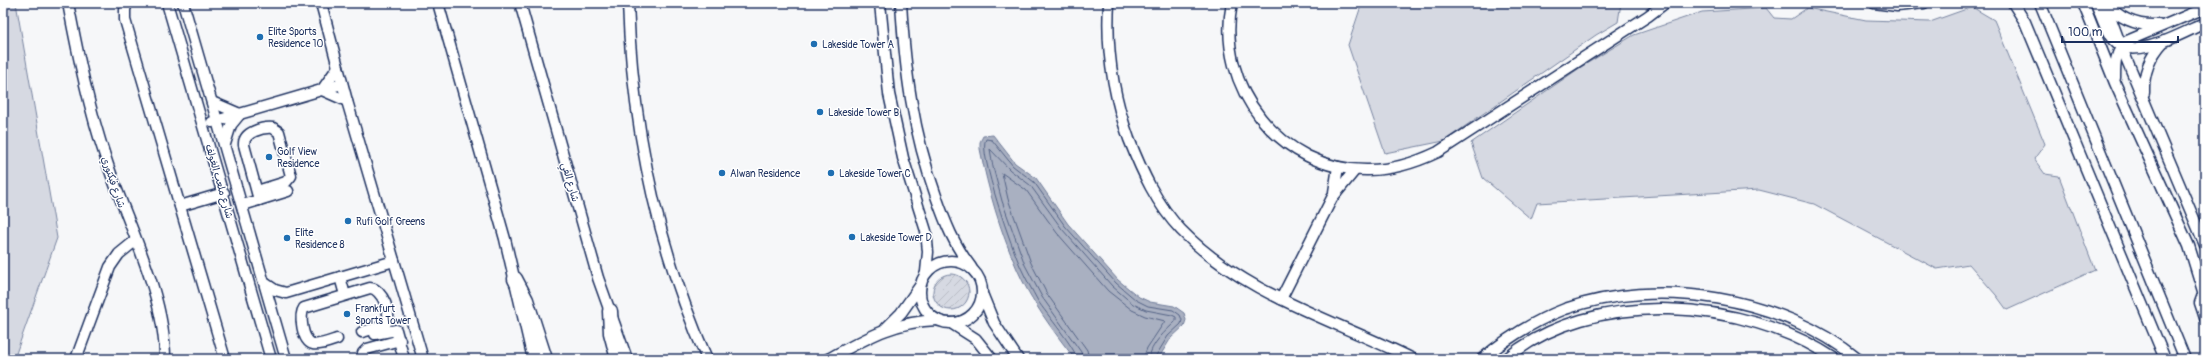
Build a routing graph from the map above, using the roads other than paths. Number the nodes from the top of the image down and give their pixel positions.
1 (68, 3) edge
2 (127, 3) edge
3 (167, 3) edge
4 (183, 3) edge
5 (321, 3) edge
6 (438, 3) edge
7 (520, 3) edge
8 (628, 3) edge
9 (901, 3) edge
10 (1109, 3) edge
11 (1232, 3) edge
12 (1665, 3) edge
13 (1874, 3) edge
14 (1924, 3) edge
15 (2013, 3) edge
16 (2040, 3) edge
17 (2083, 3) edge
18 (2096, 3) edge
19 (2106, 3) edge
20 (880, 8) edge
21 (2205, 8) edge
22 (870, 14) dead end
23 (2205, 23) edge
24 (2162, 25) junction
25 (2166, 39) junction
26 (2121, 46) junction
27 (338, 68) junction
28 (2115, 83) junction
29 (342, 84) junction
30 (322, 90) junction
31 (2144, 97) junction
32 (347, 101) junction
33 (212, 102) junction
34 (240, 114) junction
35 (218, 120) junction
36 (204, 124) junction
37 (225, 146) junction
38 (1338, 167) junction
39 (1355, 170) junction
40 (288, 191) dead end
41 (224, 193) junction
42 (258, 196) junction
43 (1332, 198) junction
44 (242, 205) junction
45 (180, 206) junction
46 (135, 241) junction
47 (2205, 245) edge
48 (394, 261) junction
49 (971, 267) junction
50 (926, 272) junction
51 (340, 277) junction
52 (515, 279) junction
53 (266, 284) junction
54 (920, 285) junction
55 (2204, 290) edge
56 (286, 292) junction
57 (345, 295) junction
58 (983, 296) junction
59 (1281, 299) junction
60 (273, 311) junction
61 (610, 311) junction
62 (2205, 318) edge
63 (937, 320) junction
64 (951, 324) junction
65 (884, 329) junction
66 (362, 332) dead end
67 (264, 335) junction
68 (376, 336) dead end
69 (399, 336) junction
70 (337, 339) dead end
71 (76, 359) edge
72 (165, 359) edge
73 (225, 359) edge
74 (271, 359) edge
75 (282, 359) edge
76 (286, 359) edge
77 (362, 359) edge
78 (404, 359) edge
79 (423, 359) edge
80 (533, 359) edge
81 (545, 359) edge
82 (618, 359) edge
83 (628, 359) edge
84 (707, 359) edge
85 (828, 359) edge
86 (992, 359) edge
87 (1018, 359) edge
88 (1413, 359) edge
89 (1482, 359) edge
90 (1506, 359) edge
91 (1835, 359) edge
92 (1858, 359) edge
93 (2165, 359) edge
94 (2185, 359) edge

1 - 46 street, شارع فيكتوري
2 - 45 street
3 - 36 street, شارع ملعب الغولف
4 - 33 street, شارع ملعب الغولف
5 - 27 street
6 - 52 street
7 - 61 street, شارع الفي
8 - 84 street
9 - 49 street
10 - 59 street
11 - 38 street
12 - 39 street
13 - 14 street
15 - 93 street
16 - 94 street
17 - 28 street
18 - 26 street
19 - 24 street
19 - 26 street
20 - 22 street
20 - 50 street
21 - 24 street
23 - 25 street
24 - 26 street
25 - 26 street
25 - 31 street
26 - 28 street
26 - 31 street
27 - 29 street
27 - 30 street
28 - 55 street
29 - 30 street
29 - 32 street
30 - 32 street
30 - 34 street
31 - 47 street
32 - 48 street
33 - 34 street
33 - 35 street, شارع ملعب الغولف
34 - 35 street
34 - 37 street
35 - 36 street
35 - 37 street, شارع ملعب الغولف
36 - 41 street, شارع ملعب الغولف
37 - 44 street, شارع ملعب الغولف
38 - 39 street
38 - 43 street
39 - 43 street
40 - 42 street
41 - 45 street
41 - 67 street, شارع ملعب الغولف
42 - 42 street
42 - 44 street
43 - 59 street
44 - 53 street, شارع ملعب الغولف
45 - 73 street
46 - 71 street
46 - 72 street, شارع فيكتوري
48 - 51 street
48 - 79 street
49 - 50 street
49 - 58 street
50 - 54 street
51 - 56 street
51 - 57 street
52 - 80 street
52 - 81 highway
53 - 56 street
53 - 60 street, شارع ملعب الغولف
54 - 63 street
54 - 65 street
55 - 62 street
56 - 60 street
57 - 66 street
57 - 70 street
58 - 64 street
58 - 87 street
59 - 88 street
60 - 76 street, شارع ملعب الغولف
61 - 82 highway
61 - 83 street, شارع الفي
63 - 64 street
63 - 65 street
64 - 86 street
65 - 85 street
67 - 74 street, شارع ملعب الغولف
67 - 75 street
68 - 69 street
69 - 77 street
69 - 78 street
89 - 92 street
90 - 91 street

